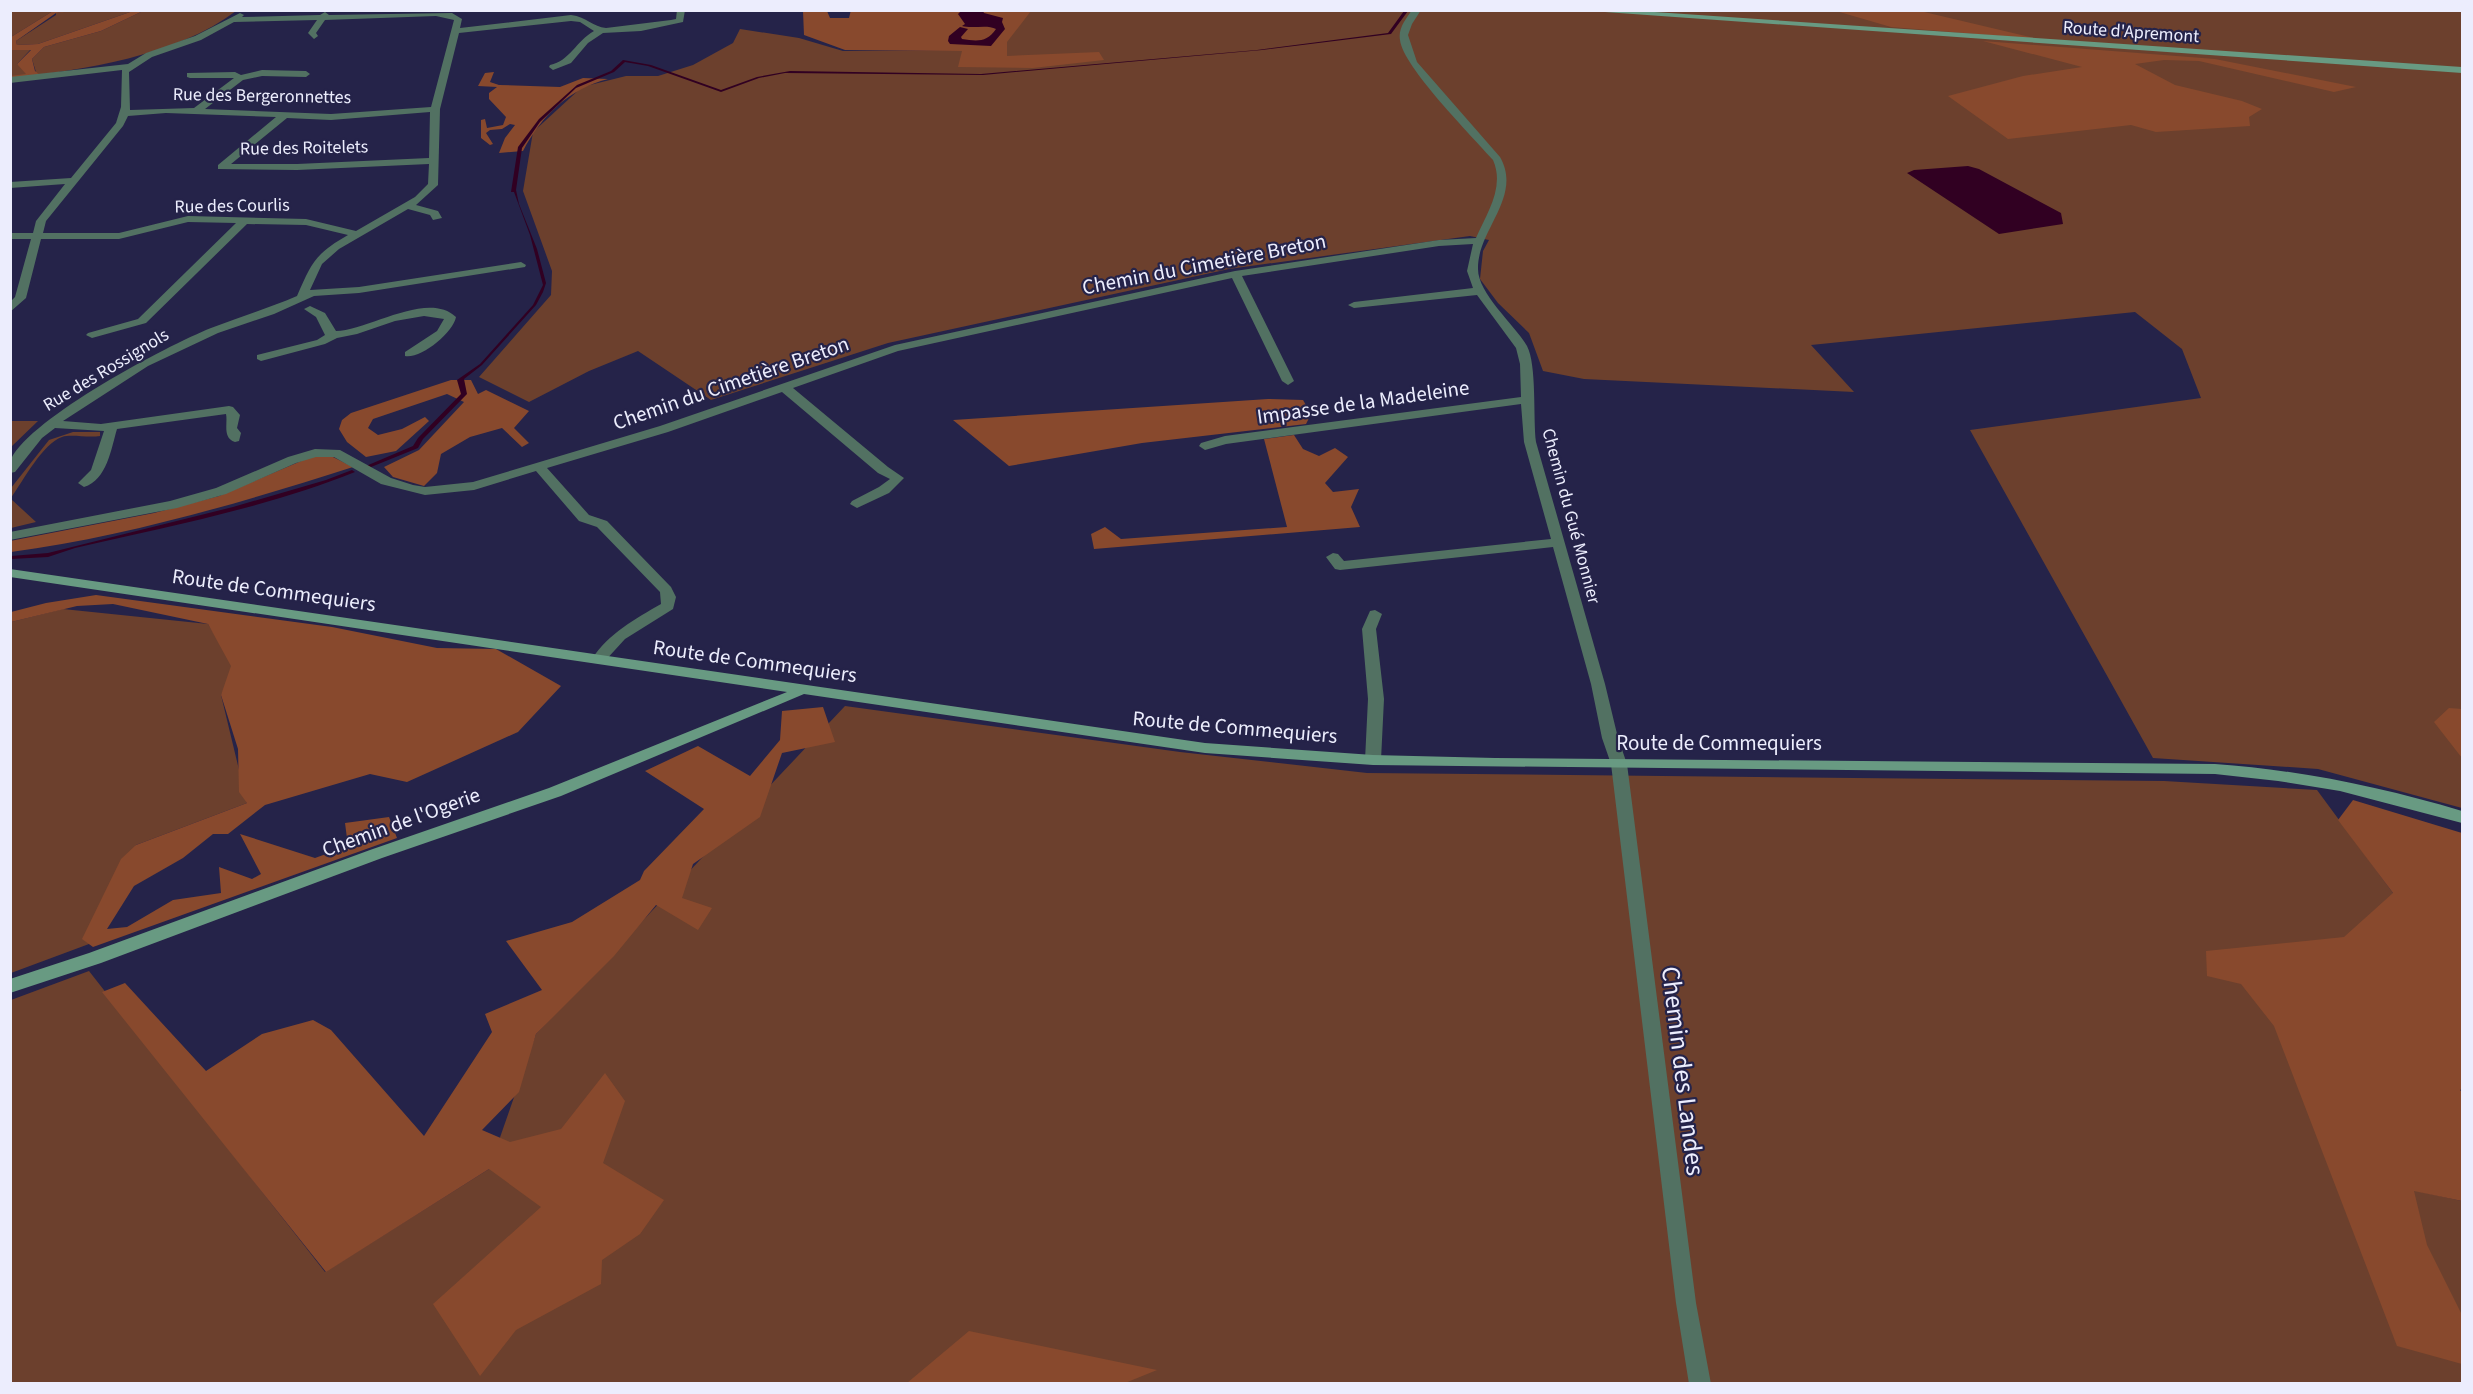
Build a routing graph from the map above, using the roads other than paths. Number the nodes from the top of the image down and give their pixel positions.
1 (245, 10) edge
2 (681, 10) edge
3 (1417, 10) edge
4 (1581, 10) edge
5 (325, 15) edge
6 (232, 20) junction
7 (602, 30) junction
8 (455, 31) junction
9 (314, 36) dead end
10 (130, 66) junction
11 (553, 67) dead end
12 (2463, 70) edge
13 (306, 74) dead end
14 (190, 75) dead end
15 (240, 78) junction
16 (10, 80) edge
17 (435, 109) junction
18 (196, 111) junction
19 (124, 113) junction
20 (285, 115) junction
21 (433, 161) junction
22 (73, 181) junction
23 (10, 185) edge
24 (406, 206) junction
25 (437, 218) dead end
26 (245, 220) junction
27 (356, 234) junction
28 (10, 236) edge
29 (37, 236) junction
30 (1480, 241) junction
31 (521, 266) dead end
32 (1235, 274) junction
33 (1480, 291) junction
34 (313, 300) junction
35 (1354, 304) dead end
36 (10, 309) edge
37 (335, 334) junction
38 (92, 335) dead end
39 (409, 354) dead end
40 (261, 357) dead end
41 (1288, 381) dead end
42 (783, 386) junction
43 (1527, 400) junction
44 (51, 424) junction
45 (112, 426) junction
46 (235, 438) dead end
47 (1205, 446) dead end
48 (539, 467) junction
49 (10, 469) edge
50 (84, 483) dead end
51 (857, 504) dead end
52 (10, 536) edge
53 (1559, 542) junction
54 (1334, 557) dead end
55 (10, 573) edge
56 (1374, 615) dead end
57 (599, 659) junction
58 (801, 688) junction
59 (1373, 760) junction
60 (1619, 764) junction
61 (2463, 817) edge
62 (10, 986) edge
63 (1700, 1383) edge

1 - 6 street
2 - 7 street
3 - 30 street, Chemin du Gué Monnier
4 - 12 street, Route d'Apremont
5 - 6 street
5 - 8 street
5 - 9 street
6 - 10 street
7 - 8 street
7 - 11 street
8 - 17 street
10 - 16 street
10 - 19 street
13 - 15 street
14 - 15 street
15 - 18 street
17 - 20 street, Rue des Bergeronnettes
17 - 21 street
18 - 19 street, Rue des Bergeronnettes
18 - 20 street, Rue des Bergeronnettes
19 - 22 street
20 - 21 street, Rue des Roitelets
21 - 24 street
22 - 23 street
22 - 29 street
24 - 25 street
24 - 27 street
26 - 27 street, Rue des Courlis
26 - 29 street, Rue des Courlis
26 - 38 street
27 - 34 street
28 - 29 street, Rue des Courlis
29 - 36 street
30 - 32 street, Chemin du Cimetière Breton
30 - 33 street, Chemin du Gué Monnier
31 - 34 street, Rue des Rossignols
32 - 41 street
32 - 42 street, Chemin du Cimetière Breton
33 - 35 street
33 - 43 street, Chemin du Gué Monnier
34 - 37 street
34 - 44 street, Rue des Rossignols
37 - 39 street
37 - 40 street
42 - 48 street, Chemin du Cimetière Breton
42 - 51 street
43 - 47 street, Impasse de la Madeleine
43 - 53 street, Chemin du Gué Monnier
44 - 45 street
44 - 49 street, Rue des Rossignols
45 - 46 street
45 - 50 street
48 - 52 street, Chemin du Cimetière Breton
48 - 57 street
53 - 54 street
53 - 60 street, Chemin du Gué Monnier
55 - 57 street, Route de Commequiers
56 - 59 street
57 - 58 street, Route de Commequiers
58 - 59 street, Route de Commequiers
58 - 62 street, Chemin de l'Ogerie
59 - 60 street, Route de Commequiers
60 - 61 street, Route de Commequiers
60 - 63 street, Chemin des Landes

